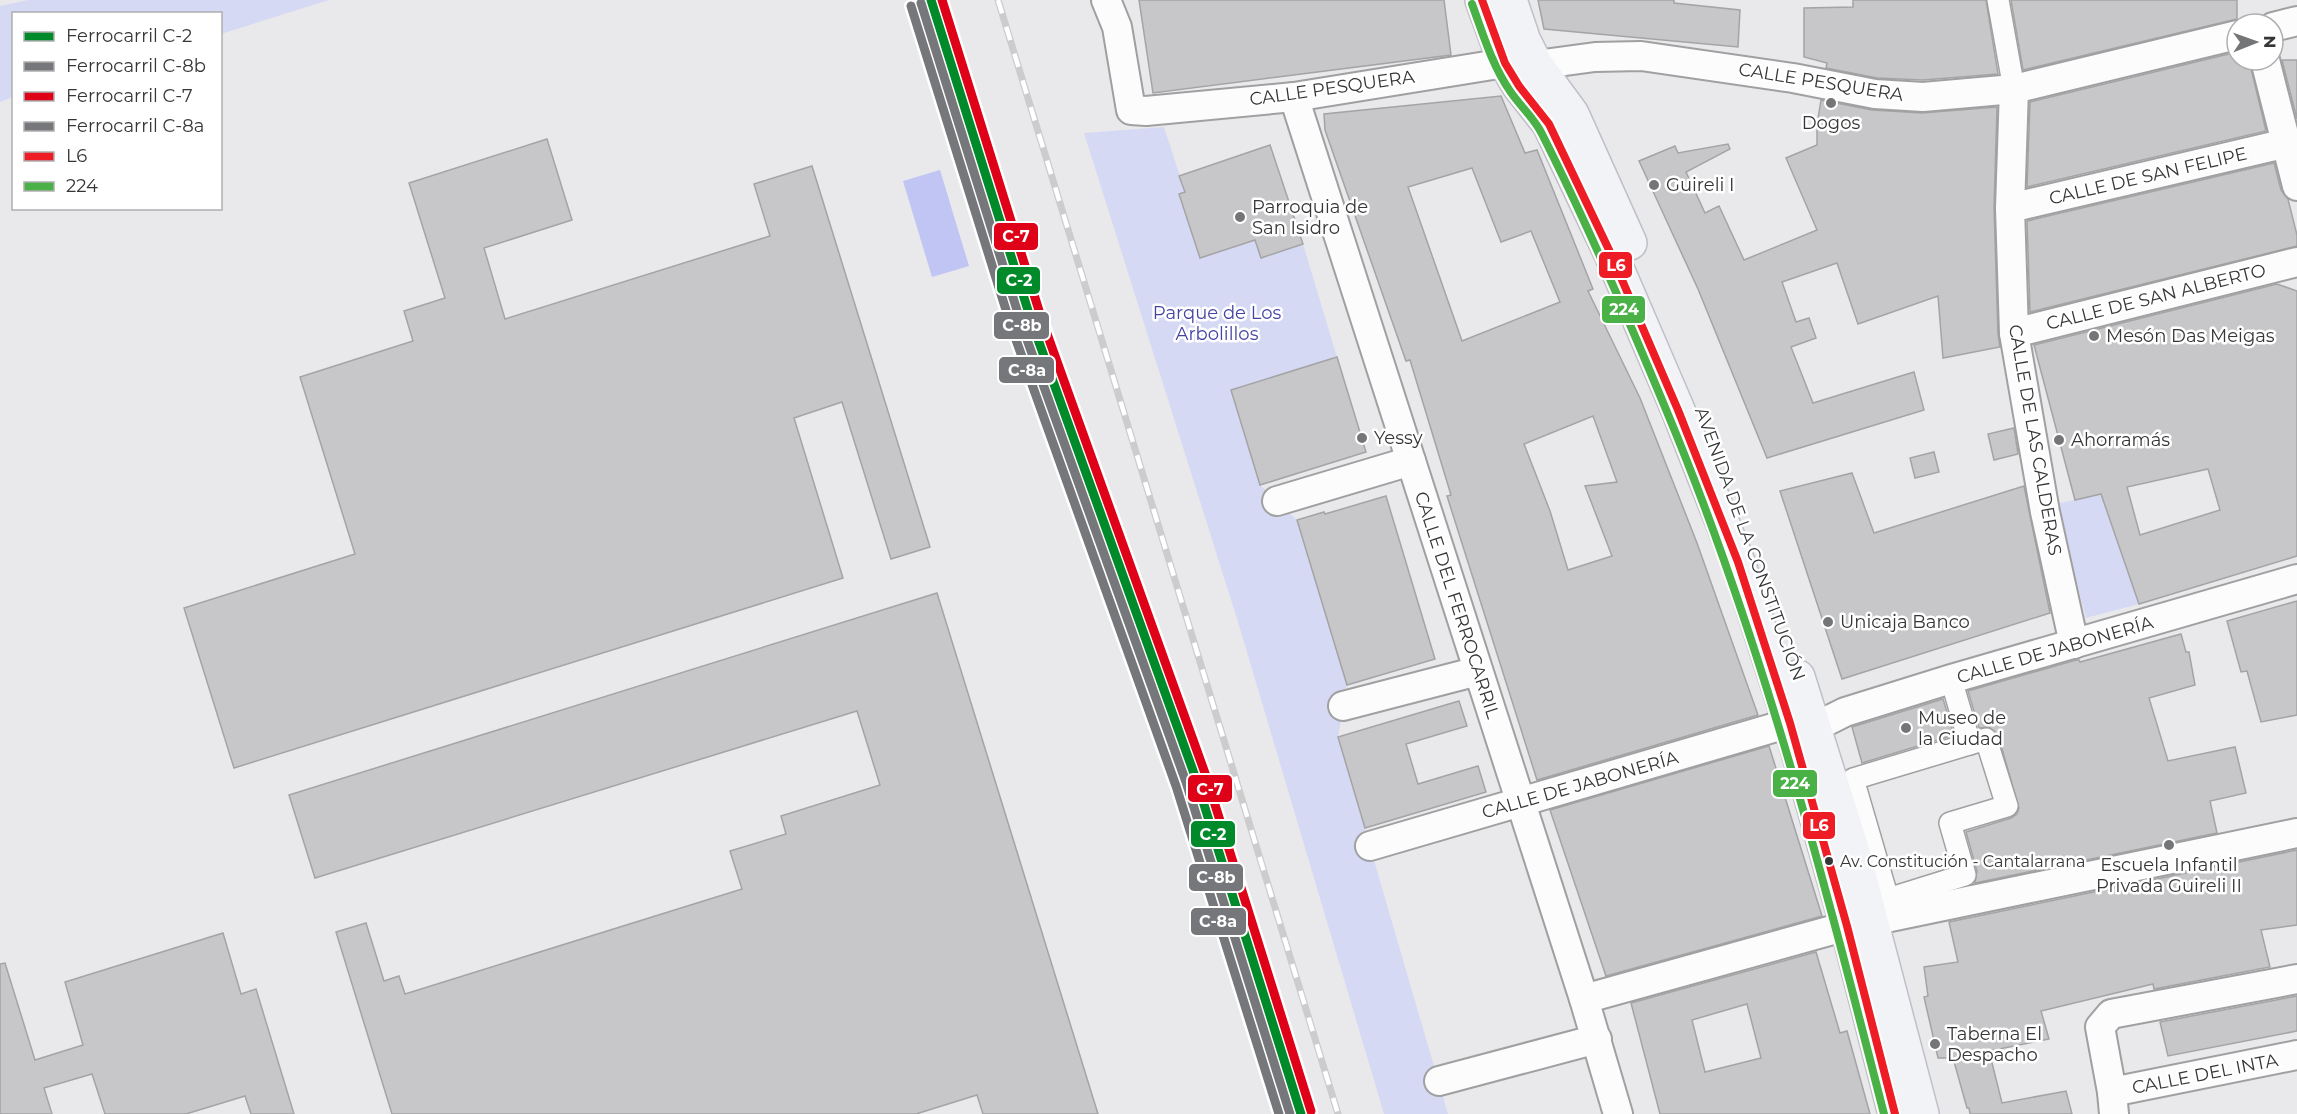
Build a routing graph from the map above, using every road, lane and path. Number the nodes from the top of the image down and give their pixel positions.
1 (1106, 0) edge
2 (1482, 0) edge
3 (1510, 0) edge
4 (1998, 0) edge
5 (2225, 38) edge
6 (1521, 64) junction
7 (2268, 72) edge
8 (2014, 89) junction
9 (1294, 97) junction
10 (2287, 143) junction
11 (2296, 178) edge
12 (2010, 208) junction
13 (2297, 262) edge
14 (2014, 333) junction
15 (1411, 461) junction
16 (1277, 501) dead end
17 (2297, 579) edge
18 (2074, 644) junction
19 (1478, 671) junction
20 (1951, 680) junction
21 (1343, 706) dead end
22 (1803, 725) junction
23 (1970, 744) junction
24 (1520, 803) junction
25 (2297, 833) edge
26 (1370, 846) dead end
27 (1859, 924) junction
28 (2297, 979) edge
29 (1584, 999) junction
30 (1597, 1039) junction
31 (2297, 1055) edge
32 (1439, 1081) dead end
33 (2113, 1103) edge
34 (1618, 1114) edge
35 (1895, 1114) edge
36 (1922, 1114) edge

1 - 9 street, CALLE PESQUERA
2 - 6 main road, AVENIDA DE LA CONSTITUCIÓN
3 - 6 main road, AVENIDA DE LA CONSTITUCIÓN
4 - 8 street
5 - 8 street, CALLE PESQUERA
6 - 8 street, CALLE PESQUERA
6 - 9 street, CALLE PESQUERA
6 - 22 main road, AVENIDA DE LA CONSTITUCIÓN
7 - 10 street
8 - 12 street, CALLE DE LAS CALDERAS
9 - 15 street, CALLE DEL FERROCARRIL
10 - 11 street
10 - 12 street, CALLE DE SAN FELIPE
12 - 14 street, CALLE DE LAS CALDERAS
13 - 14 street, CALLE DE SAN ALBERTO
14 - 18 street, CALLE DE LAS CALDERAS
15 - 16 street
15 - 19 street, CALLE DEL FERROCARRIL
17 - 18 street, CALLE DE JABONERÍA
18 - 20 street, CALLE DE JABONERÍA
19 - 21 street
19 - 24 street, CALLE DEL FERROCARRIL
20 - 22 street, CALLE DE JABONERÍA
20 - 23 street
22 - 24 street, CALLE DE JABONERÍA
22 - 27 main road, AVENIDA DE LA CONSTITUCIÓN
23 - 23 street
24 - 26 street, CALLE DE JABONERÍA
24 - 29 street, CALLE DEL FERROCARRIL
25 - 27 street
27 - 29 street
27 - 35 main road, AVENIDA DE LA CONSTITUCIÓN
27 - 36 main road, AVENIDA DE LA CONSTITUCIÓN
28 - 33 street
29 - 30 street, CALLE DEL FERROCARRIL
30 - 32 street
30 - 34 street, CALLE DEL FERROCARRIL
31 - 33 street, CALLE DEL INTA

